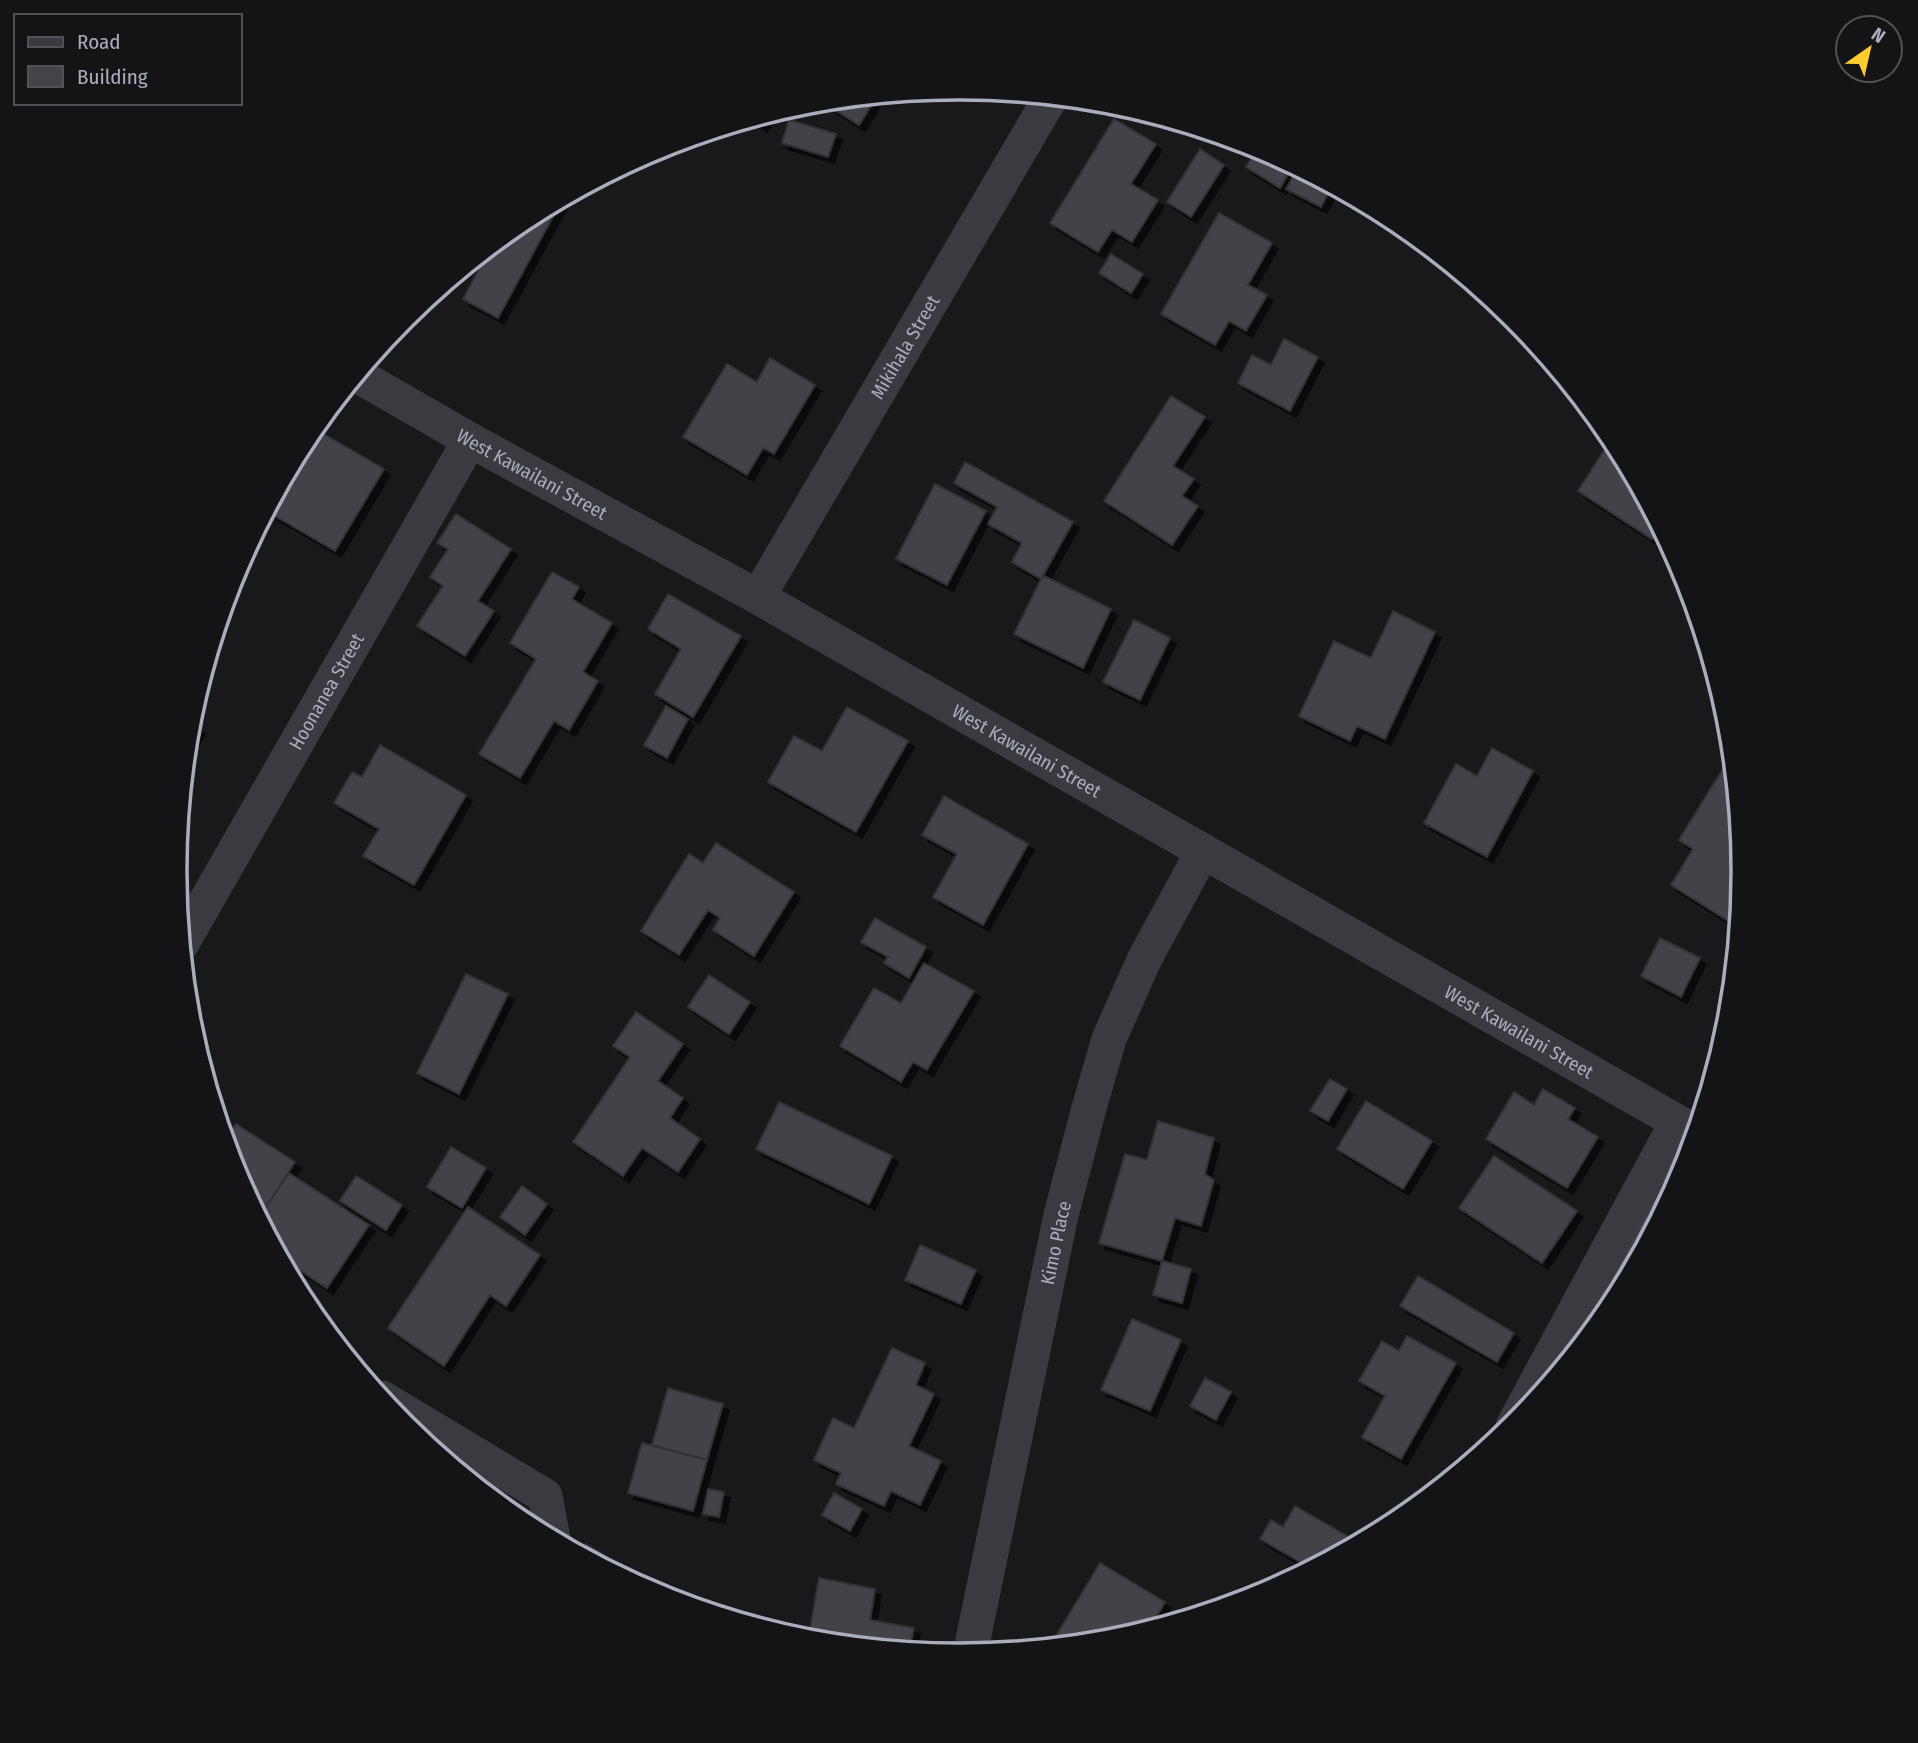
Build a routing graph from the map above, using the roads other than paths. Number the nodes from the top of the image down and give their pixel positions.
1 (1047, 105) edge
2 (365, 380) edge
3 (470, 440) junction
4 (758, 597) junction
5 (1203, 851) junction
6 (190, 929) edge
7 (1686, 1127) edge
8 (1541, 1377) edge
9 (412, 1416) edge
10 (551, 1526) edge
11 (972, 1643) edge

1 - 4 street, Mikihala Street
2 - 3 street, West Kawailani Street
3 - 4 street, West Kawailani Street
3 - 6 street, Hoonanea Street
4 - 5 street, West Kawailani Street
5 - 7 street, West Kawailani Street
5 - 11 street, Kimo Place
7 - 8 street
9 - 10 street

